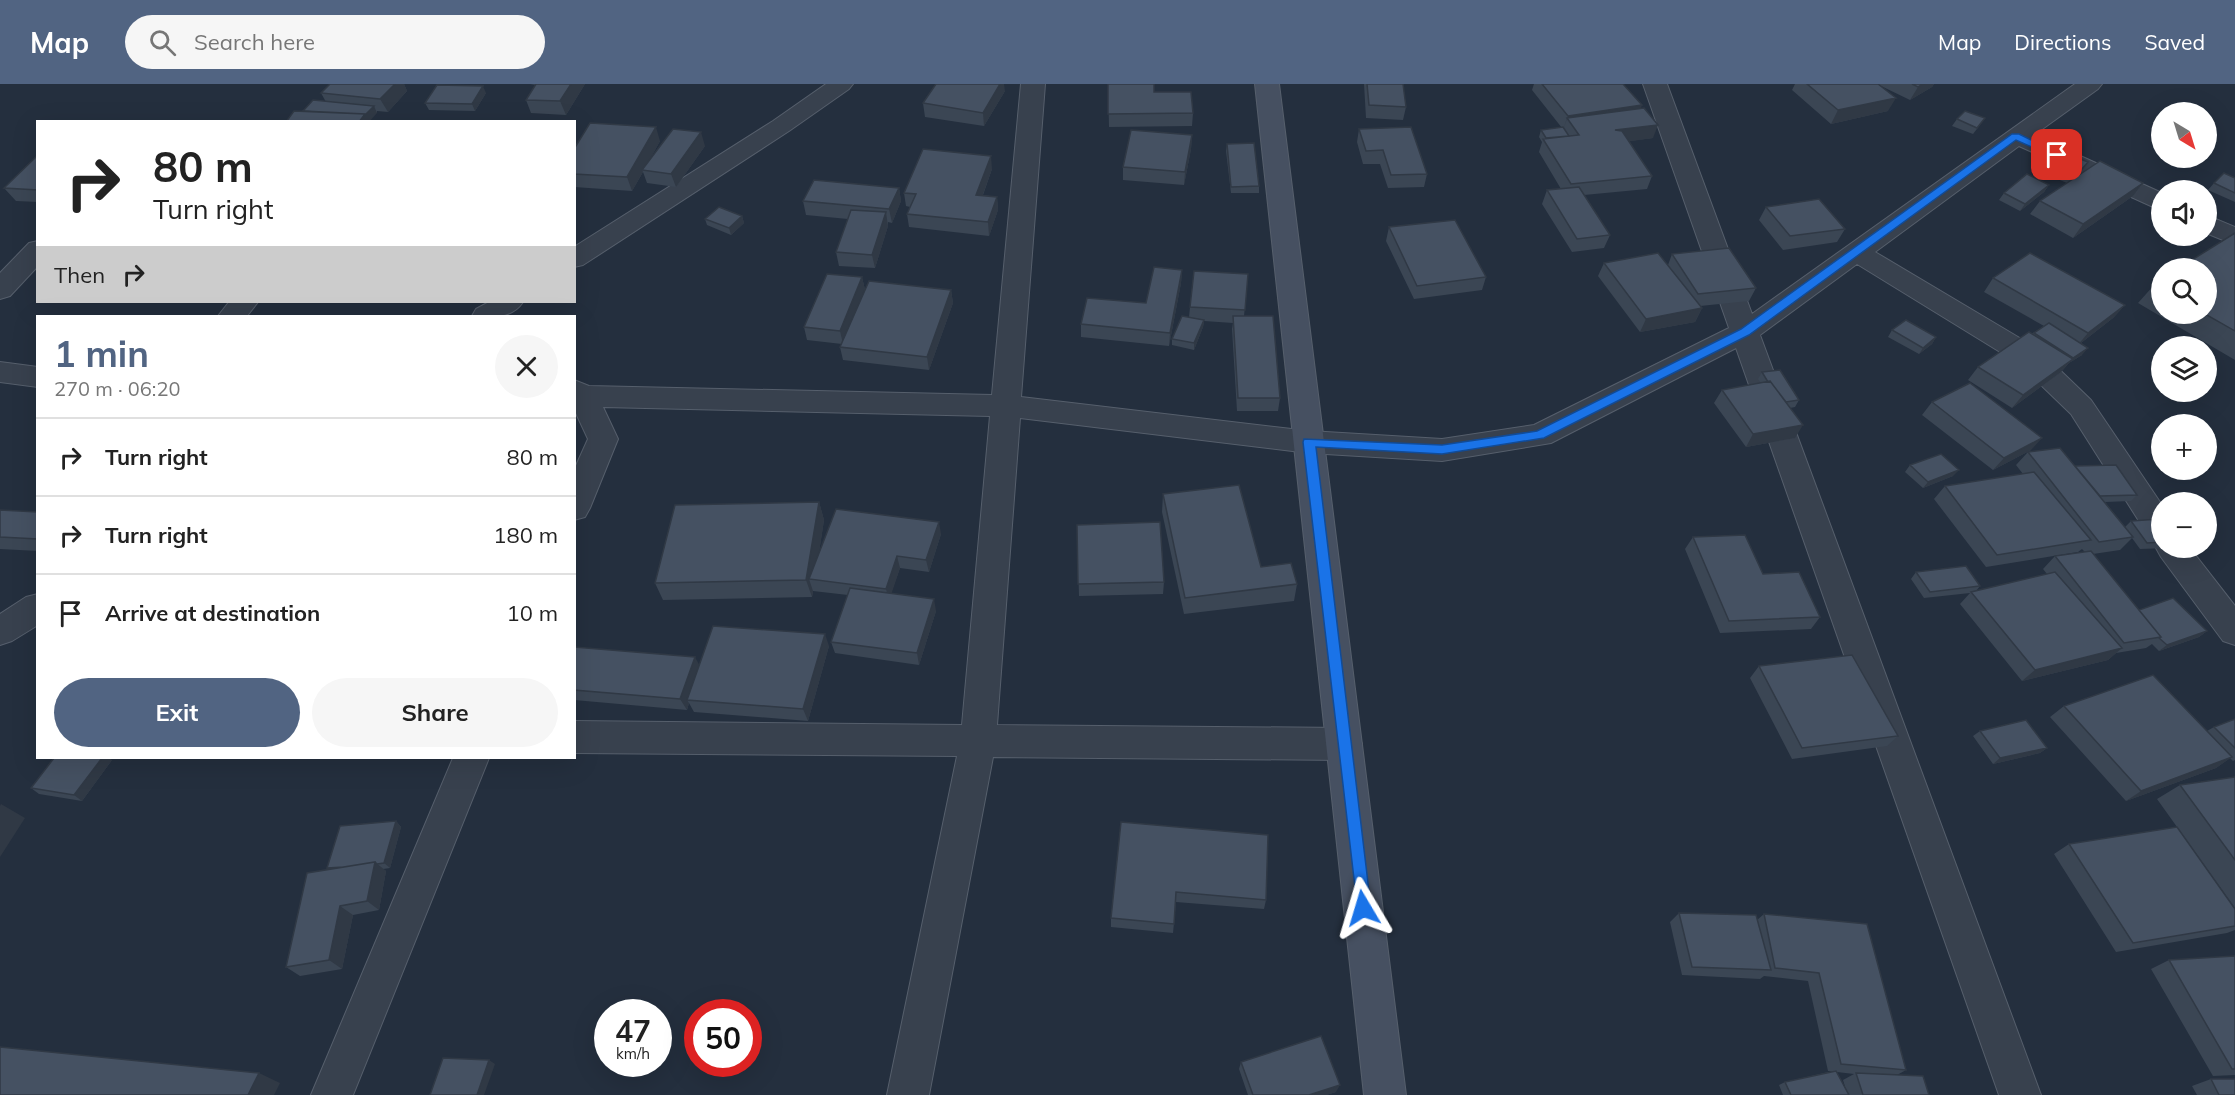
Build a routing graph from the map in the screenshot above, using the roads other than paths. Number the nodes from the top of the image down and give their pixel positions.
1 (841, 84) edge
2 (1033, 84) edge
3 (1268, 84) edge
4 (1655, 84) edge
5 (2090, 84) edge
6 (811, 93) edge
7 (2016, 136) junction
8 (2151, 198) edge
9 (2217, 229) edge
10 (2235, 237) edge
11 (36, 251) edge
12 (1856, 252) junction
13 (576, 259) edge
14 (0, 290) edge
15 (243, 303) edge
16 (508, 303) edge
17 (233, 315) edge
18 (488, 315) edge
19 (1745, 332) junction
20 (0, 372) edge
21 (36, 377) edge
22 (579, 393) edge
23 (1006, 406) junction
24 (1309, 442) junction
25 (576, 503) edge
26 (2151, 514) edge
27 (2180, 558) edge
28 (36, 608) edge
29 (0, 631) edge
30 (2235, 631) edge
31 (576, 737) edge
32 (978, 742) junction
33 (1344, 744) junction
34 (471, 759) edge
35 (332, 1095) edge
36 (908, 1095) edge
37 (1385, 1095) edge
38 (2020, 1095) edge

1 - 6 street
2 - 23 street
3 - 24 main road
4 - 19 street
5 - 7 street
6 - 13 street
7 - 8 street
7 - 12 street
9 - 10 street
11 - 14 street
12 - 19 street
12 - 26 street
15 - 17 street
16 - 18 street
19 - 24 street
19 - 38 street
20 - 21 street
22 - 23 street
22 - 25 street
23 - 24 street
23 - 32 street
24 - 33 main road
27 - 30 street
28 - 29 street
31 - 32 street
32 - 33 street
32 - 36 street
33 - 37 main road
34 - 35 street

